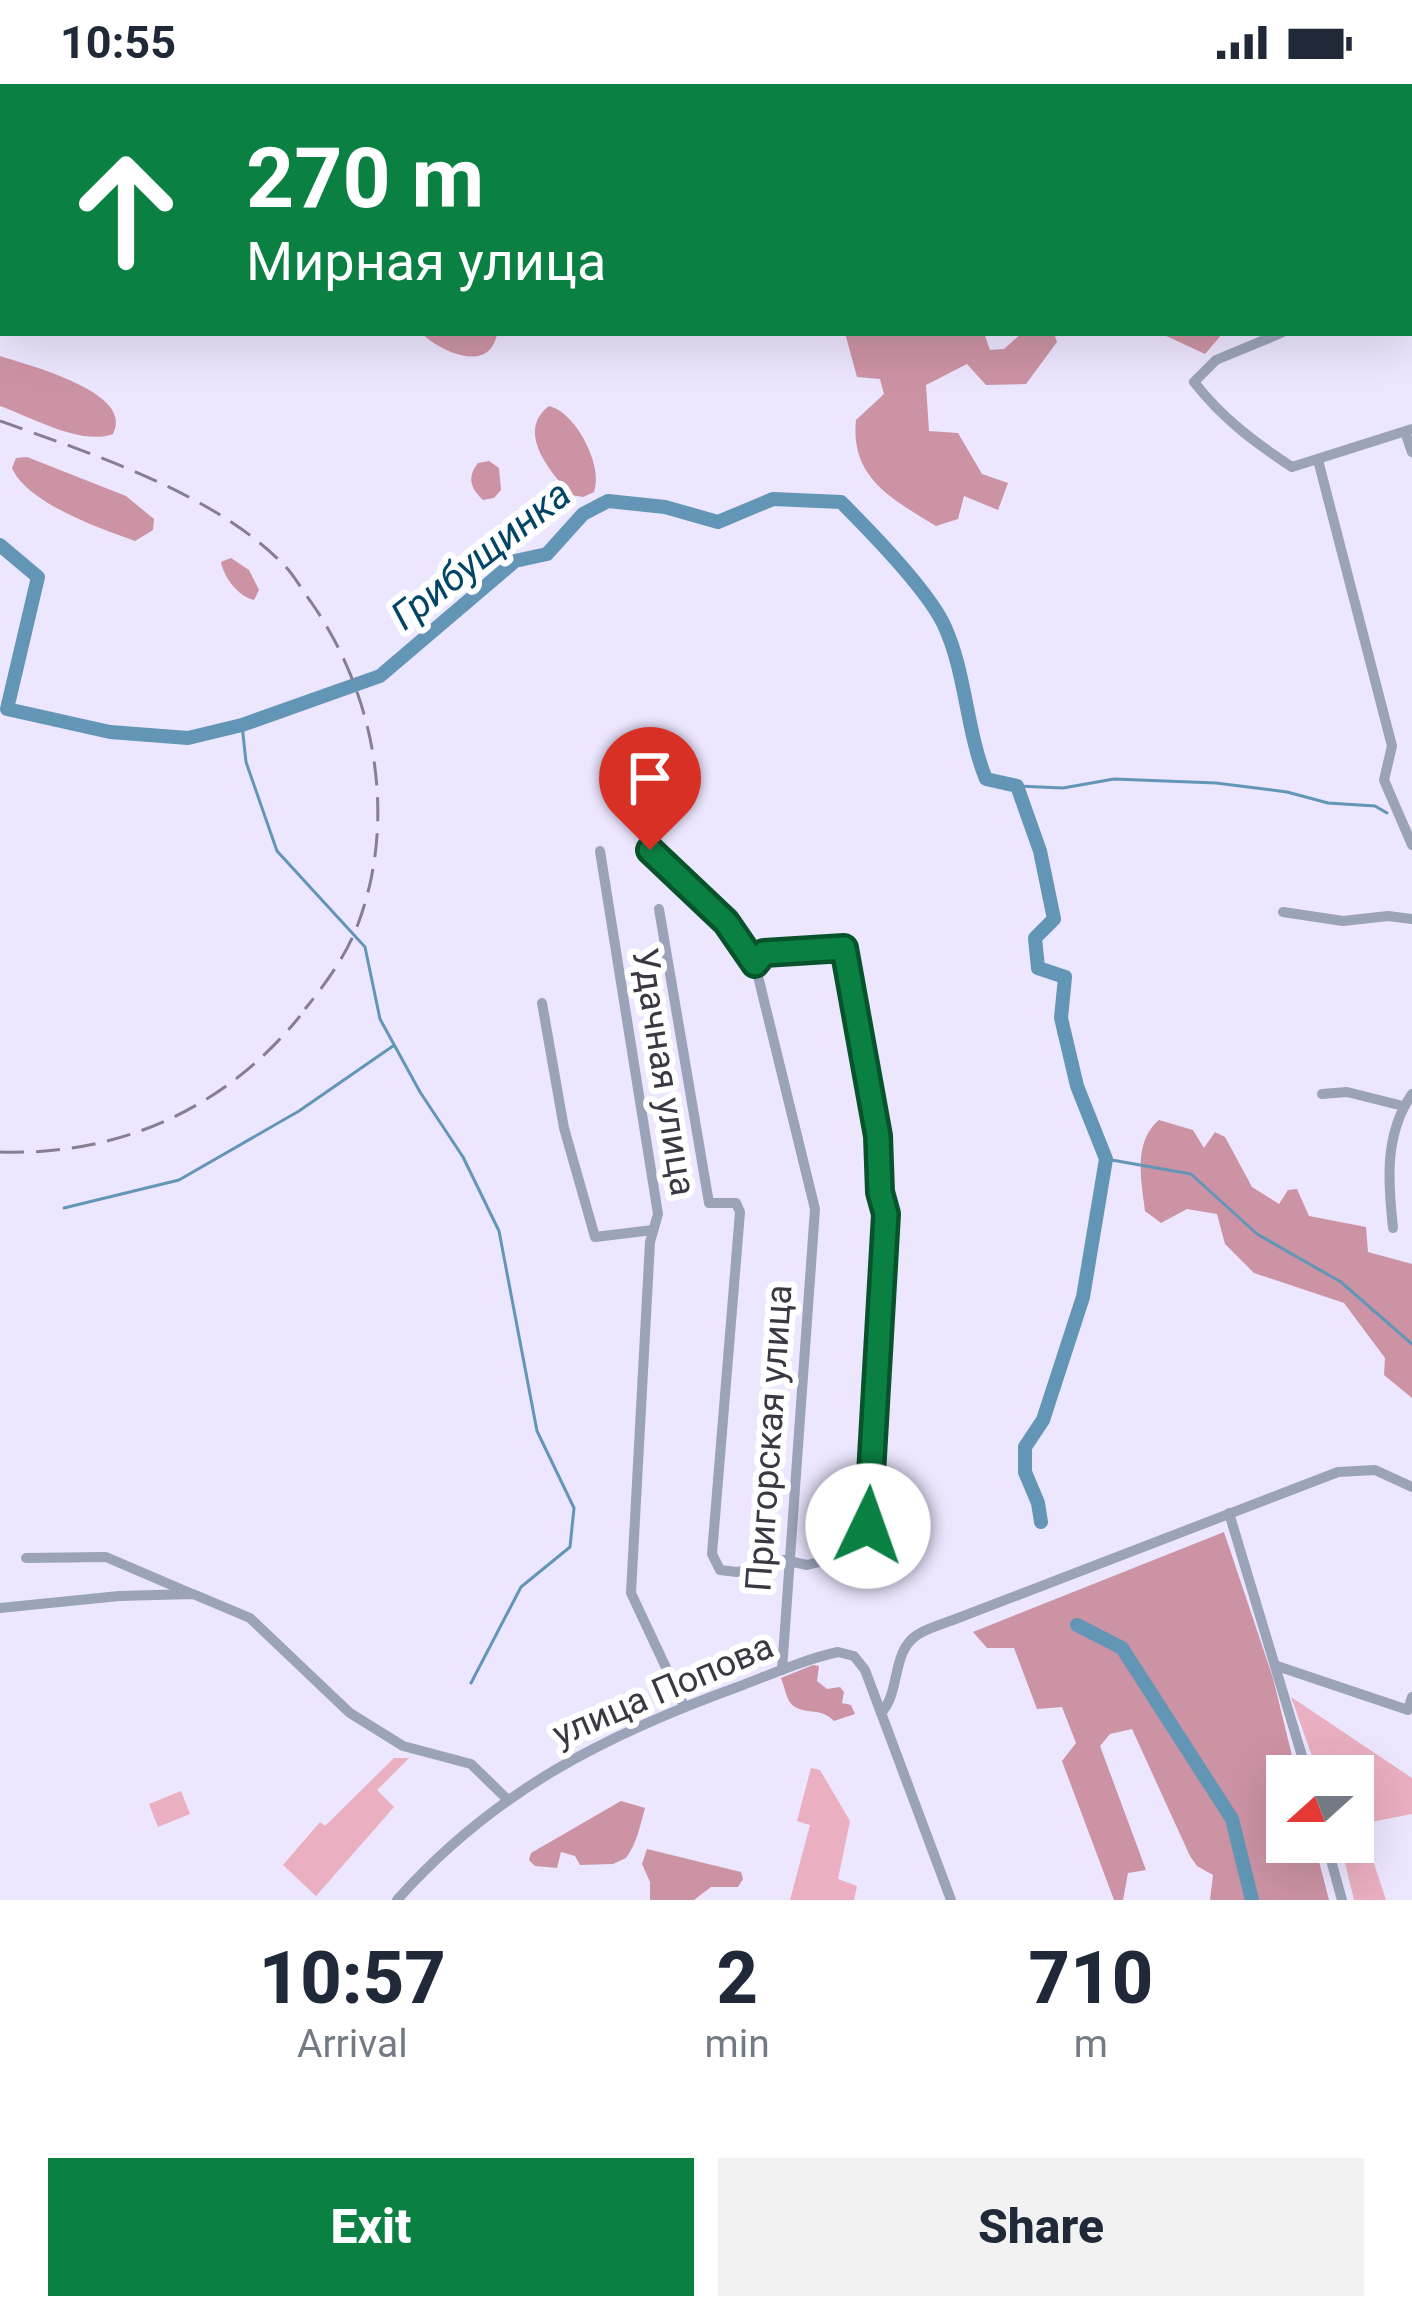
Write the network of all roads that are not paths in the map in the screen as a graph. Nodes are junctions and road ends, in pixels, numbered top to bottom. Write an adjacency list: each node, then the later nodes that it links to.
1 (1274, 336): 4 (street)
2 (1409, 430): 3 (street); 4 (street)
3 (1412, 452)
4 (1318, 460): 5 (street)
5 (1412, 845)
6 (650, 850): 11 (street)
7 (600, 851): 17 (street, Удачная улица)
8 (659, 909): 21 (street)
9 (1283, 912): 10 (street)
10 (1412, 919)
11 (755, 964): 21 (street, Пригорская улица); 21 (street)
12 (542, 1003): 17 (street)
13 (1322, 1094): 15 (street)
14 (1412, 1094): 15 (street)
15 (1403, 1106): 16 (street)
16 (1393, 1228)
17 (652, 1230): 27 (street, Удачная улица)
18 (1412, 1487): 19 (street)
19 (1229, 1514): 24 (street); 28 (street)
20 (26, 1558): 22 (street)
21 (792, 1563): 25 (street, Пригорская улица)
22 (194, 1594): 23 (street); 30 (street)
23 (0, 1608)
24 (1277, 1666): 26 (street); 29 (street)
25 (782, 1670): 27 (street, улица Попова); 28 (street, улица Попова)
26 (1412, 1697)
27 (684, 1706): 30 (street, улица Попова)
28 (881, 1713): 33 (street)
29 (1302, 1755)
30 (508, 1800): 32 (street, улица Попова)
31 (1332, 1863): 34 (street)
32 (397, 1900)
33 (951, 1900)
34 (1342, 1900)

